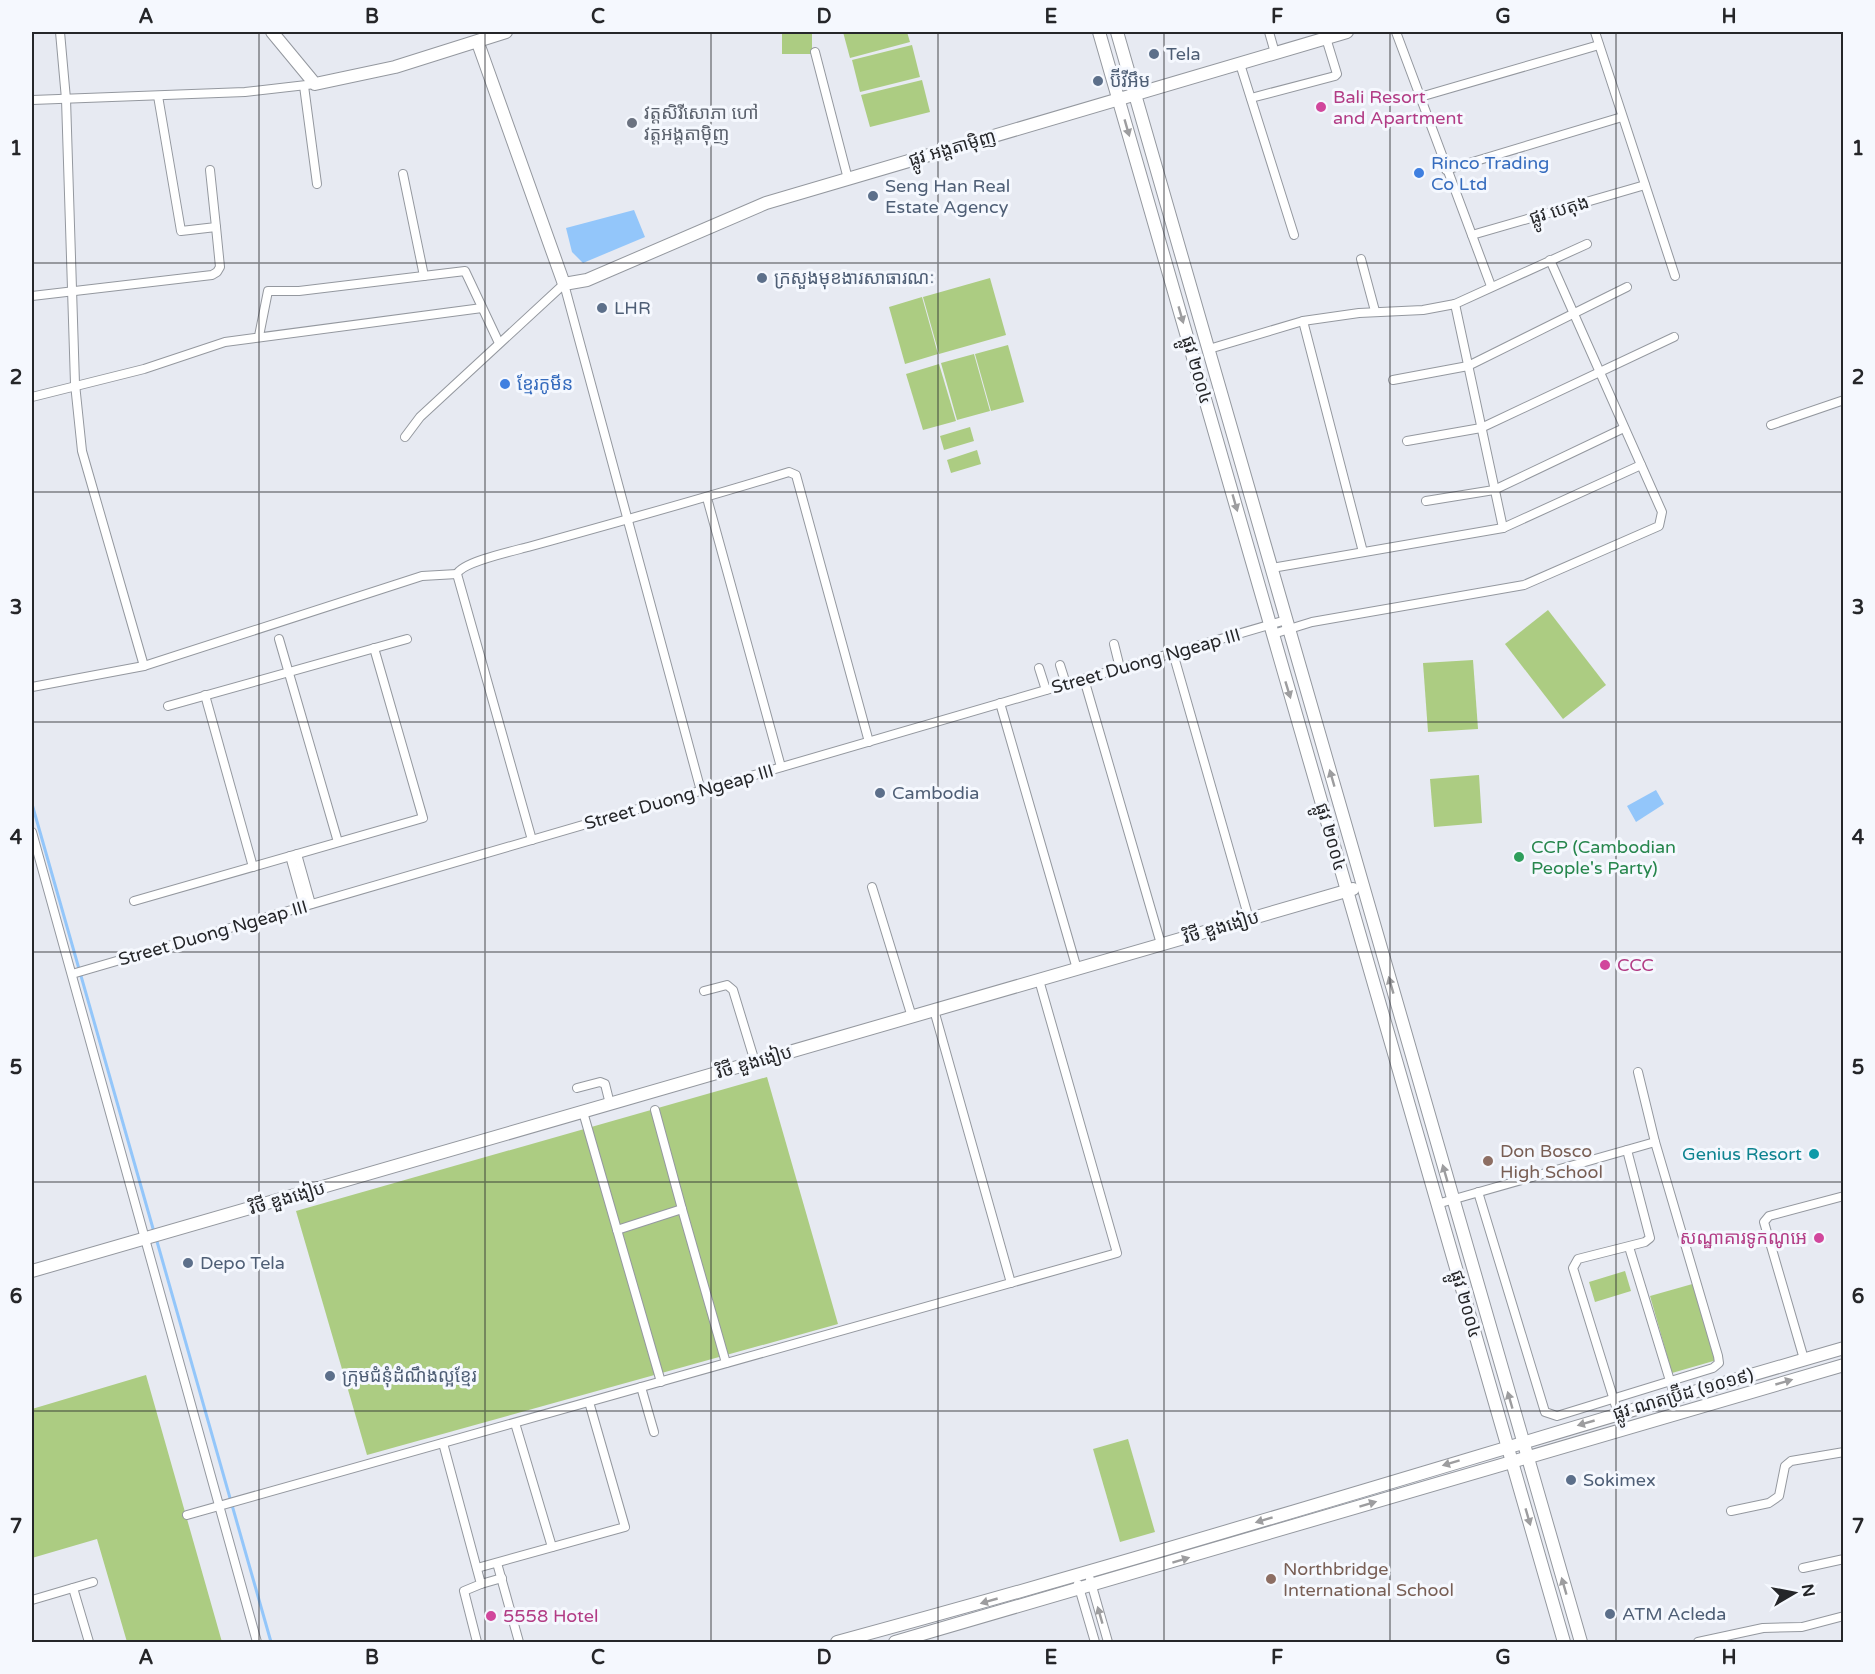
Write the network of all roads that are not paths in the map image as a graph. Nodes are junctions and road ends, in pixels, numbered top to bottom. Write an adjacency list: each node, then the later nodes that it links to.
1 (60, 32): 21 (street)
2 (272, 32): 16 (main road)
3 (506, 32): 10 (main road)
4 (1099, 32): 22 (main road, ផ្លូវ ២០០៤)
5 (1117, 32): 17 (main road, ផ្លូវ ២០០៤)
6 (1269, 32): 14 (street)
7 (1345, 32): 11 (main road, ផ្លូវ អង្តតាម៉ិញ)
8 (1396, 32): 19 (street)
9 (1594, 32): 12 (street)
10 (475, 37): 16 (main road); 39 (main road)
11 (1326, 38): 14 (main road, ផ្លូវ អង្តតាម៉ិញ); 20 (street)
12 (1599, 45): 19 (street); 24 (street)
13 (815, 52): 28 (street)
14 (1275, 53): 15 (main road, ផ្លូវ អង្តតាម៉ិញ)
15 (1240, 63): 17 (main road, ផ្លូវ អង្តតាម៉ិញ); 20 (street)
16 (309, 85): 18 (street); 29 (street)
17 (1135, 94): 22 (main road, ផ្លូវ អង្តតាម៉ិញ); 52 (main road, ផ្លូវ ២០០៤)
18 (158, 96): 21 (street); 31 (street)
19 (1420, 97): 26 (street)
20 (1251, 98): 32 (street)
21 (66, 99): 23 (street); 42 (street)
22 (1119, 99): 28 (main road, ផ្លូវ អង្តតាម៉ិញ); 74 (main road, ផ្លូវ ២០០៤, one-way to 74)
23 (32, 100)
24 (1622, 117): 26 (street); 30 (street)
25 (210, 170): 31 (street)
26 (1446, 170): 33 (street)
27 (403, 174): 37 (street)
28 (848, 178): 39 (main road, ផ្លូវ អង្តតាម៉ិញ)
29 (317, 184)
30 (1645, 185): 33 (street, ផ្លូវ បេតុង); 38 (street)
31 (216, 227): 42 (street)
32 (1294, 235)
33 (1472, 235): 40 (street)
34 (1587, 244): 36 (street)
35 (1361, 259): 46 (street)
36 (1550, 260): 40 (street); 47 (street, Street Duong Ngeap III)
37 (424, 276): 45 (street); 49 (street)
38 (1675, 276)
39 (564, 284): 51 (street); 68 (street)
40 (1491, 286): 44 (street)
41 (1627, 287): 47 (street)
42 (70, 291): 43 (street); 56 (street)
43 (32, 296)
44 (1455, 304): 46 (street); 53 (street)
45 (482, 308): 49 (street); 51 (street)
46 (1375, 312): 48 (street)
47 (1574, 314): 53 (street); 54 (street, Street Duong Ngeap III)
48 (1303, 321): 52 (street); 70 (street)
49 (259, 336): 56 (street)
50 (1674, 337): 54 (street)
51 (499, 343): 62 (street)
52 (1209, 349): 71 (main road, ផ្លូវ ២០០៤)
53 (1468, 366): 55 (street); 60 (street)
54 (1599, 371): 60 (street); 61 (street, Street Duong Ngeap III)
55 (1393, 380)
56 (75, 384): 57 (street); 81 (street)
57 (32, 397)
58 (1844, 400): 59 (street)
59 (1771, 425)
60 (1481, 428): 63 (street); 65 (street)
61 (1624, 428): 64 (street, Street Duong Ngeap III); 65 (street)
62 (405, 437)
63 (1407, 441)
64 (1641, 465): 69 (street); 73 (street, Street Duong Ngeap III)
65 (1494, 490): 67 (street); 69 (street)
66 (707, 498): 68 (street); 92 (street); 93 (street)
67 (1425, 501)
68 (628, 520): 72 (street); 94 (street)
69 (1503, 528): 70 (street)
70 (1363, 552): 71 (street)
71 (1272, 568): 73 (main road, ផ្លូវ ២០០៤)
72 (457, 574): 81 (street); 96 (street)
73 (1288, 624): 74 (street, Street Duong Ngeap III); 100 (main road, ផ្លូវ ២០០៤, one-way to 73)
74 (1271, 629): 79 (street, Street Duong Ngeap III); 102 (main road, ផ្លូវ ២០០៤, one-way to 102)
75 (279, 639): 84 (street)
76 (407, 639): 78 (street)
77 (1114, 644): 82 (street)
78 (374, 648): 84 (street); 97 (street)
79 (1173, 653): 82 (street, Street Duong Ngeap III); 105 (street)
80 (1060, 665): 86 (street)
81 (144, 666): 87 (street)
82 (1120, 668): 85 (street, Street Duong Ngeap III)
83 (1039, 669): 88 (street)
84 (288, 672): 89 (street); 97 (street)
85 (1084, 679): 86 (street, Street Duong Ngeap III); 106 (street)
86 (1066, 684): 88 (street, Street Duong Ngeap III)
87 (32, 687)
88 (1046, 690): 90 (street, Street Duong Ngeap III)
89 (204, 696): 91 (street); 99 (street)
90 (1000, 703): 92 (street, Street Duong Ngeap III); 107 (street)
91 (168, 706)
92 (869, 742): 93 (street, Street Duong Ngeap III)
93 (781, 767): 94 (street, Street Duong Ngeap III)
94 (701, 791): 96 (street, Street Duong Ngeap III)
95 (32, 832): 108 (street)
96 (532, 840): 104 (street, Street Duong Ngeap III)
97 (338, 842): 98 (street)
98 (294, 855): 99 (street); 104 (street)
99 (253, 867): 103 (street)
100 (1363, 886): 102 (main road, វិថី ឌួងងៀប); 123 (main road, ផ្លូវ ២០០៤, one-way to 100)
101 (872, 887): 112 (street)
102 (1347, 891): 105 (main road, វិថី ឌួងងៀប); 124 (main road, ផ្លូវ ២០០៤)
103 (134, 901)
104 (308, 905): 108 (street, Street Duong Ngeap III)
105 (1249, 919): 106 (main road, វិថី ឌួងងៀប)
106 (1161, 944): 107 (main road, វិថី ឌួងងៀប)
107 (1077, 969): 109 (main road, វិថី ឌួងងៀប)
108 (73, 974): 127 (street)
109 (1039, 980): 111 (main road, វិថី ឌួងងៀប); 130 (street)
110 (704, 991): 113 (street)
111 (934, 1010): 112 (main road, វិថី ឌួងងៀប); 130 (street)
112 (912, 1017): 113 (main road, វិថី ឌួងងៀប)
113 (754, 1062): 116 (main road, វិថី ឌួងងៀប)
114 (1638, 1072): 119 (street)
115 (577, 1088): 116 (street)
116 (610, 1104): 118 (main road, វិថី ឌួងងៀប)
117 (655, 1110): 125 (street)
118 (583, 1112): 126 (street); 127 (main road, វិថី ឌួងងៀប)
119 (1655, 1142): 120 (street); 136 (street)
120 (1627, 1150): 121 (street); 128 (street)
121 (1478, 1192): 123 (street); 139 (street)
122 (1844, 1196): 132 (street)
123 (1453, 1199): 124 (street); 144 (main road, ផ្លូវ ២០០៤, one-way to 123)
124 (1437, 1204): 146 (main road, ផ្លូវ ២០០៤)
125 (682, 1209): 126 (street); 133 (street)
126 (617, 1230): 135 (street)
127 (147, 1238): 129 (main road, វិថី ឌួងងៀប); 150 (street)
128 (1629, 1247): 136 (street); 139 (street)
129 (32, 1271)
130 (1011, 1283): 133 (street)
131 (1844, 1348): 132 (main road, ផ្លូវ ណតប្រ៊ីដ (១០១៩))
132 (1804, 1359): 138 (main road, ផ្លូវ ណតប្រ៊ីដ (១០១៩))
133 (726, 1363): 135 (street)
134 (1844, 1365): 148 (main road, ផ្លូវ ណតប្រ៊ីដ (១០១៩), one-way to 134)
135 (661, 1382): 137 (street)
136 (1670, 1382): 138 (street); 139 (street)
137 (641, 1387): 140 (street); 143 (street)
138 (1675, 1397): 141 (main road, ផ្លូវ ណតប្រ៊ីដ (១០១៩))
139 (1613, 1399): 141 (street)
140 (589, 1402): 142 (street); 153 (street)
141 (1618, 1413): 144 (main road, ផ្លូវ ណតប្រ៊ីដ (១០១៩), one-way to 144)
142 (515, 1423): 145 (street); 153 (street)
143 (654, 1432)
144 (1522, 1441): 146 (main road, ផ្លូវ ណតប្រ៊ីដ (១០១៩)); 148 (main road, ផ្លូវ ២០០៤)
145 (443, 1443): 150 (street); 156 (street)
146 (1507, 1446): 149 (main road, ផ្លូវ ២០០៤); 158 (main road, ផ្លូវ ណតប្រ៊ីដ (១០១៩), one-way to 158)
147 (1844, 1452): 151 (street)
148 (1527, 1457): 149 (main road, ផ្លូវ ណតប្រ៊ីដ (១០១៩)); 176 (main road, ផ្លូវ ២០០៤, one-way to 148)
149 (1511, 1461): 162 (main road, ផ្លូវ ណតប្រ៊ីដ (១០១៩), one-way to 149); 175 (main road, ផ្លូវ ២០០៤, one-way to 175)
150 (219, 1506): 152 (street); 168 (street)
151 (1731, 1511)
152 (187, 1515)
153 (552, 1547): 155 (street)
154 (1844, 1559): 157 (street)
155 (497, 1563): 156 (street); 159 (street)
156 (477, 1568): 161 (street)
157 (1803, 1568)
158 (1082, 1573): 162 (street); 164 (street); 171 (main road, ផ្លូវ ណតប្រ៊ីដ (១០១៩), one-way to 171)
159 (502, 1578): 161 (street); 170 (street)
160 (93, 1582): 163 (street)
161 (481, 1584): 169 (street)
162 (1092, 1587): 164 (main road, ផ្លូវ ណតប្រ៊ីដ (១០១៩)); 174 (street, one-way to 162)
163 (73, 1588): 165 (street); 167 (street)
164 (1079, 1590): 172 (main road, ផ្លូវ ណតប្រ៊ីដ (១០១៩)); 173 (street)
165 (32, 1600)
166 (1844, 1616): 177 (street)
167 (89, 1642)
168 (257, 1642)
169 (477, 1642)
170 (519, 1642)
171 (837, 1642)
172 (895, 1642)
173 (1095, 1642)
174 (1108, 1642)
175 (1564, 1642)
176 (1581, 1642)
177 (1698, 1642)

